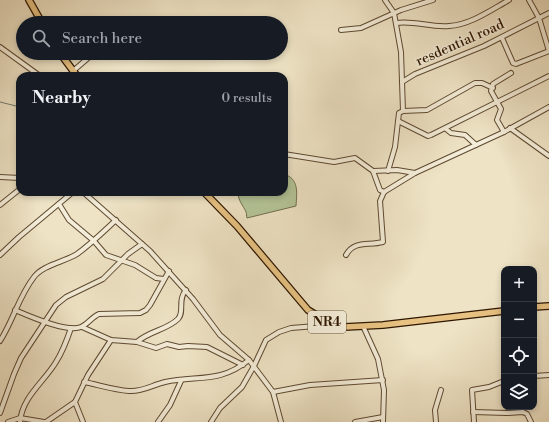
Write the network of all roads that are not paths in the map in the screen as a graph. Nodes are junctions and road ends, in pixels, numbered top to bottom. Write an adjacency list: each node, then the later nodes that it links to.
1 (29, 0): 8 (highway)
2 (385, 0): 6 (street, resdential road)
3 (433, 0): 6 (street)
4 (509, 0): 10 (street)
5 (530, 0): 9 (street)
6 (394, 13): 10 (street, resdential road); 11 (street)
7 (549, 13): 9 (street, resdential road)
8 (38, 16)
9 (539, 18): 12 (street, resdential road); 14 (street)
10 (396, 23): 24 (street, resdential road)
11 (341, 30)
12 (502, 38): 14 (street); 24 (street, resdential road)
13 (0, 48): 15 (street)
14 (549, 51)
15 (16, 59)
16 (17, 60): 19 (street)
17 (65, 60): 20 (highway)
18 (88, 60): 21 (street)
19 (34, 72)
20 (74, 72)
21 (77, 72)
22 (511, 73): 25 (street)
23 (549, 76): 26 (street)
24 (402, 82): 28 (street, resdential road)
25 (493, 88): 26 (street); 28 (street)
26 (498, 101): 31 (street); 32 (street)
27 (549, 107): 30 (street)
28 (403, 111): 29 (street, resdential road)
29 (398, 121): 31 (street); 37 (street, resdential road)
30 (510, 128): 32 (street); 35 (street)
31 (446, 129): 33 (street)
32 (504, 132): 33 (street)
33 (476, 145): 38 (street)
34 (288, 155): 36 (street)
35 (549, 156)
36 (373, 171): 37 (street); 42 (street)
37 (388, 171): 38 (street)
38 (415, 173): 42 (street)
39 (0, 177): 40 (street)
40 (16, 178)
41 (16, 192): 47 (street)
42 (384, 192): 52 (street)
43 (68, 196): 46 (street)
44 (88, 196): 48 (street)
45 (208, 196): 61 (highway, NR4)
46 (59, 204): 49 (street); 51 (street)
47 (0, 205)
48 (116, 220): 49 (street); 50 (street)
49 (94, 241): 53 (street); 59 (street)
50 (142, 244): 53 (street); 54 (street)
51 (0, 255)
52 (346, 255)
53 (120, 261): 55 (street); 62 (street)
54 (169, 271): 55 (street); 56 (street)
55 (164, 280): 66 (street)
56 (186, 290): 70 (street); 71 (street)
57 (549, 306): 58 (highway)
58 (537, 307)
59 (16, 310): 62 (street); 69 (street)
60 (501, 311): 65 (highway, NR4)
61 (316, 316): 63 (highway, NR4); 64 (street)
62 (45, 322): 67 (street); 84 (street)
63 (331, 324): 64 (street); 65 (highway, NR4)
64 (316, 326): 73 (street)
65 (363, 326): 77 (street)
66 (82, 327): 67 (street); 68 (street)
67 (70, 328): 85 (street)
68 (112, 340): 70 (street); 78 (street)
69 (0, 341)
70 (137, 342): 72 (street)
71 (249, 360): 72 (street); 73 (street)
72 (243, 365): 76 (street)
73 (254, 366): 81 (street); 91 (street)
74 (549, 375): 75 (street)
75 (537, 376)
76 (181, 380): 78 (street); 90 (street)
77 (382, 380): 81 (street); 86 (street)
78 (84, 382): 82 (street)
79 (501, 382): 83 (street)
80 (441, 390): 94 (street)
81 (273, 392): 92 (street)
82 (75, 402): 88 (street); 89 (street)
83 (473, 412): 95 (street); 96 (street)
84 (0, 413)
85 (20, 420): 87 (street); 88 (street)
86 (383, 420): 93 (street)
87 (8, 422)
88 (45, 422)
89 (83, 422)
90 (158, 422)
91 (211, 422)
92 (281, 422)
93 (355, 422)
94 (436, 422)
95 (474, 422)
96 (531, 422)

